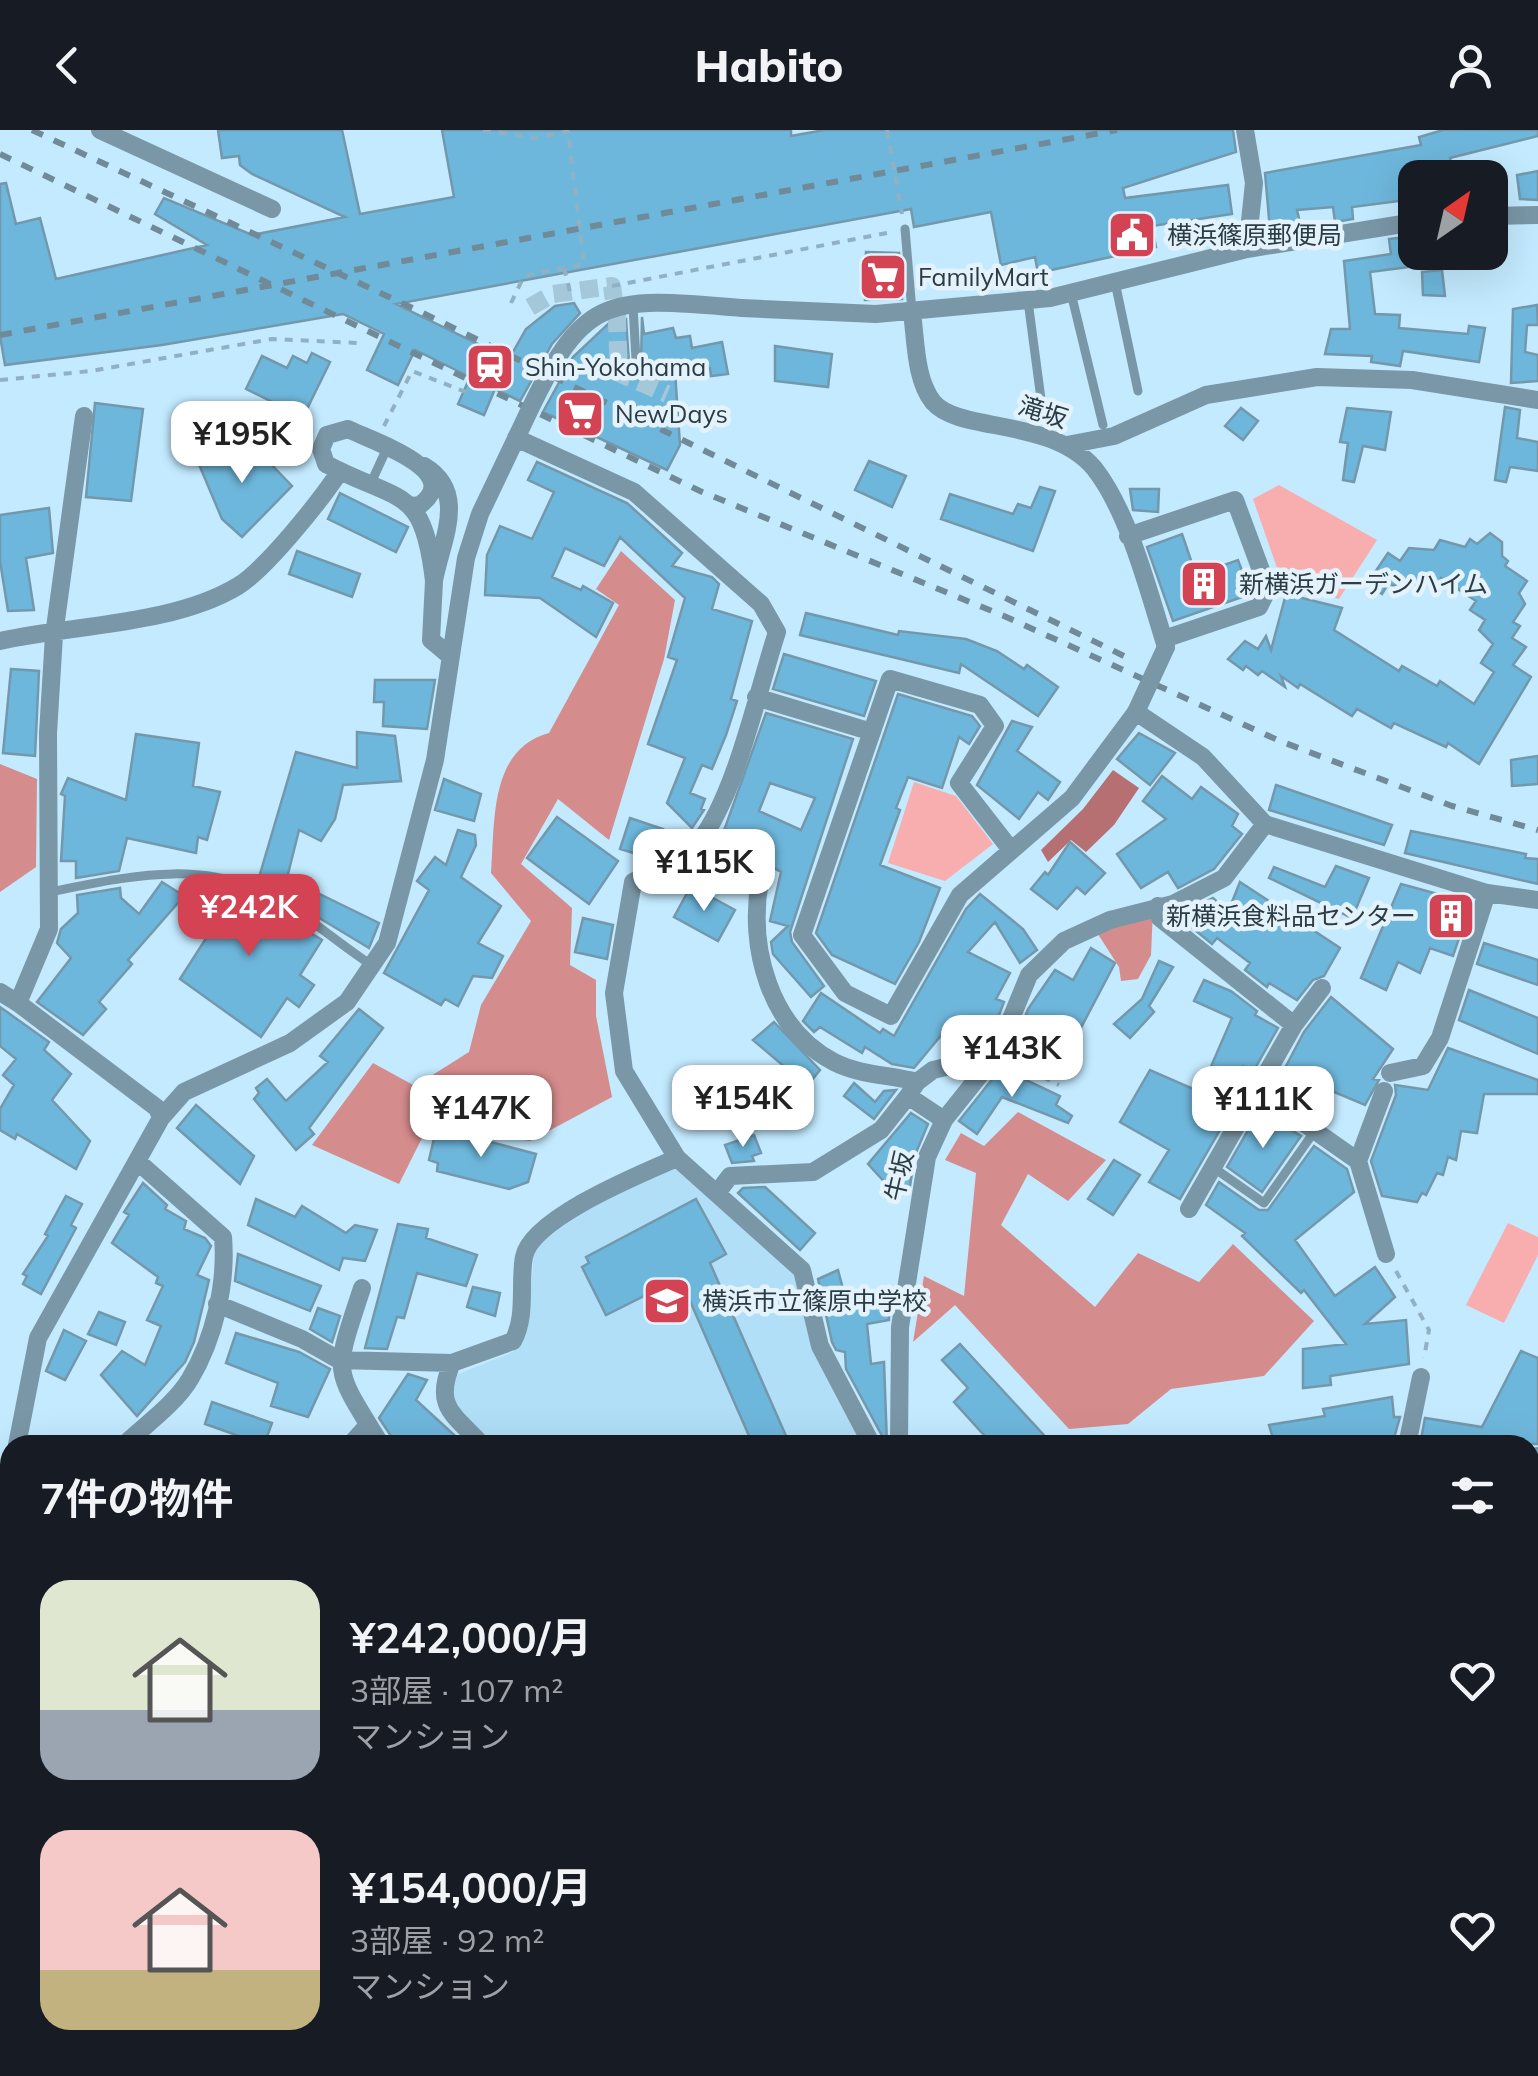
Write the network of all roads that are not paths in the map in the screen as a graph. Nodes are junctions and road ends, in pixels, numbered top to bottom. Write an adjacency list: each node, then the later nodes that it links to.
1 (100, 130): 3 (street)
2 (1245, 130): 8 (street)
3 (272, 209)
4 (1538, 215): 5 (street)
5 (1508, 216)
6 (1398, 225): 8 (street)
7 (905, 229): 13 (lane)
8 (1247, 249): 9 (street)
9 (1115, 282): 10 (street); 15 (lane)
10 (1071, 293): 11 (street); 19 (lane)
11 (1028, 301): 13 (street); 16 (lane)
12 (632, 304): 13 (street, bridge); 14 (lane); 20 (street, bridge)
13 (912, 313): 22 (street, 滝坂)
14 (636, 359)
15 (1138, 391)
16 (1040, 399)
17 (1538, 400): 22 (street)
18 (84, 416): 29 (street)
19 (1103, 425)
20 (519, 432): 32 (street); 33 (street)
21 (384, 439): 23 (street); 24 (street); 25 (lane)
22 (1067, 445): 27 (street, 滝坂)
23 (424, 466): 26 (street); 28 (street)
24 (340, 471): 25 (street); 29 (street)
25 (370, 485): 26 (street)
26 (414, 506): 28 (street)
27 (1128, 536): 31 (street, 滝坂); 31 (street)
28 (434, 581): 32 (street)
29 (54, 635): 30 (street); 39 (street)
30 (0, 641)
31 (1165, 643): 34 (street, bridge)
32 (450, 655): 43 (street)
33 (756, 698): 35 (street); 37 (street)
34 (1136, 712): 36 (street); 38 (street)
35 (872, 732): 38 (street); 38 (street)
36 (1266, 824): 40 (street); 42 (street, 牛坂)
37 (700, 841): 49 (street); 54 (street)
38 (1012, 850)
39 (49, 892): 43 (lane); 46 (street)
40 (1487, 892): 41 (street); 56 (street)
41 (1538, 900)
42 (1158, 906): 47 (street); 48 (street, 牛坂)
43 (374, 966): 51 (street)
44 (1322, 988): 47 (street)
45 (0, 992): 46 (street)
46 (18, 1003): 51 (street)
47 (1294, 1024): 50 (street)
48 (996, 1054): 49 (street); 52 (street, 牛坂)
49 (913, 1089): 52 (street); 58 (street)
50 (1257, 1090): 53 (street); 57 (street)
51 (162, 1118): 55 (street)
52 (944, 1120): 73 (street, 牛坂)
53 (1314, 1132): 56 (street); 57 (lane)
54 (678, 1158): 58 (street); 64 (street)
55 (137, 1160): 62 (street); 67 (street)
56 (1358, 1161): 60 (street)
57 (1214, 1168): 59 (street)
58 (716, 1193): 72 (street)
59 (1189, 1209)
60 (1386, 1254)
61 (362, 1288): 63 (street)
62 (217, 1304): 63 (street); 68 (street)
63 (339, 1360): 64 (street); 66 (street)
64 (452, 1363): 71 (street)
65 (1421, 1378): 74 (street)
66 (368, 1425): 69 (street); 70 (street)
67 (19, 1435)
68 (134, 1435)
69 (359, 1435)
70 (374, 1435)
71 (473, 1435)
72 (867, 1435)
73 (899, 1435)
74 (1409, 1435)

